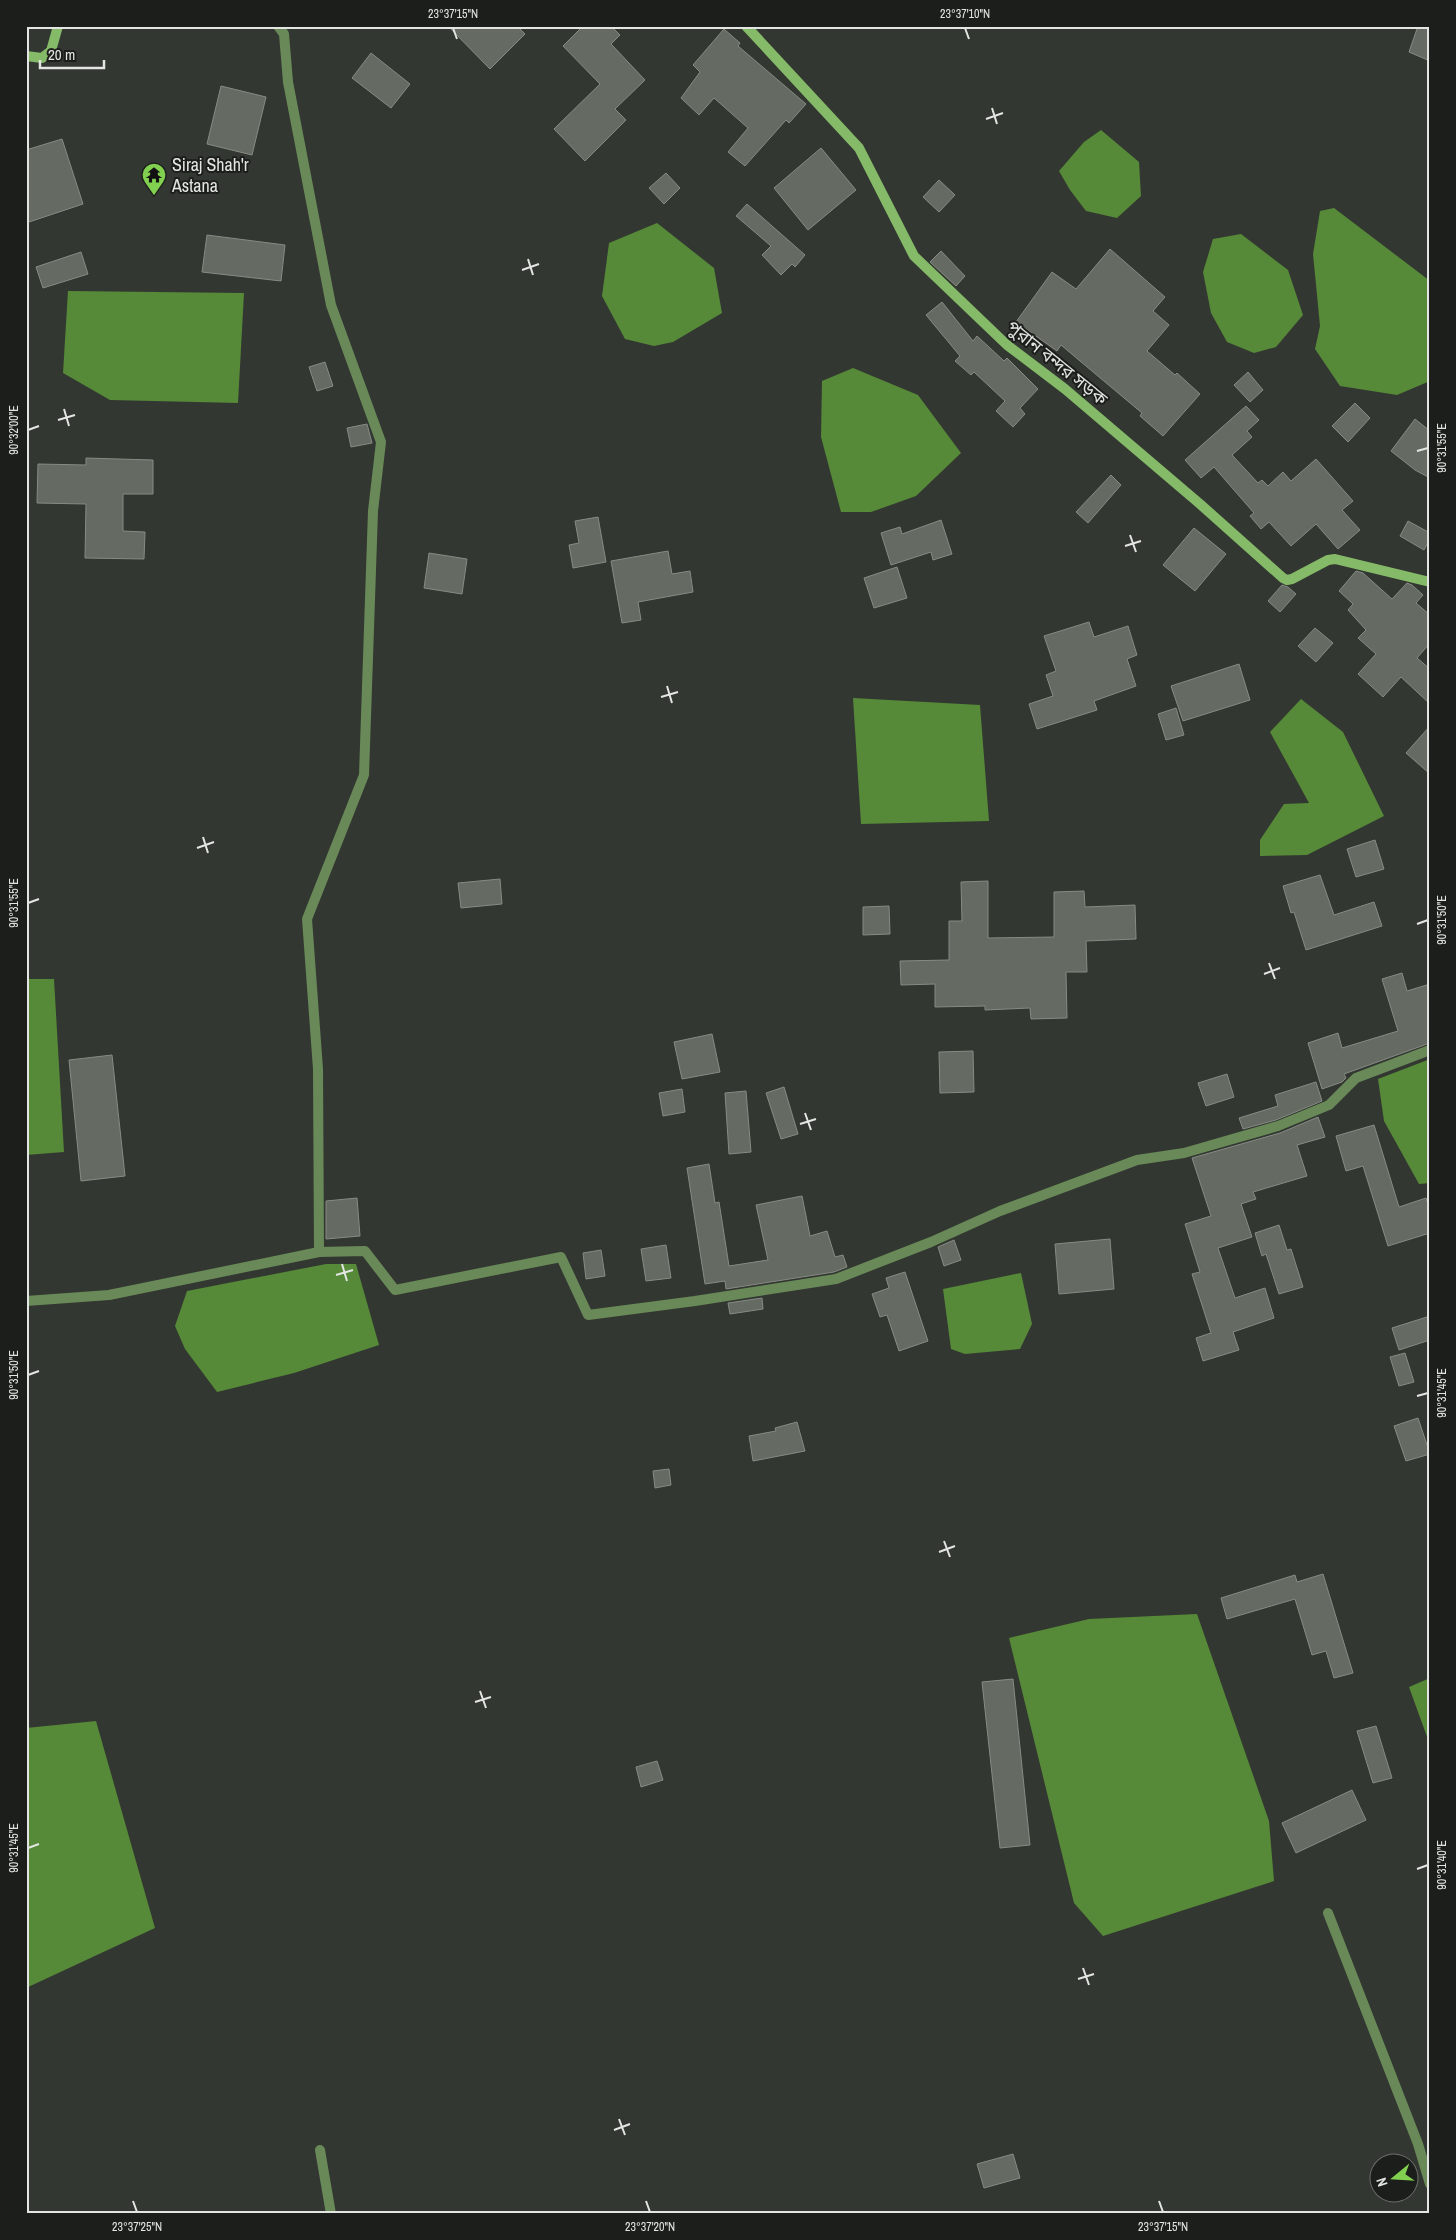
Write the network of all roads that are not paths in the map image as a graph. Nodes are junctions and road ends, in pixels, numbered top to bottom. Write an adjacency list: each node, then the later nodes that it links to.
1 (58, 26): 4 (street)
2 (278, 26): 7 (street)
3 (746, 26): 5 (street, পুরান বন্দর সড়ক)
4 (26, 56)
5 (1430, 582)
6 (1430, 1050): 7 (street)
7 (319, 1252): 8 (street)
8 (26, 1301)
9 (1328, 1913): 11 (street)
10 (320, 2150): 12 (street)
11 (1430, 2184)
12 (331, 2214)

